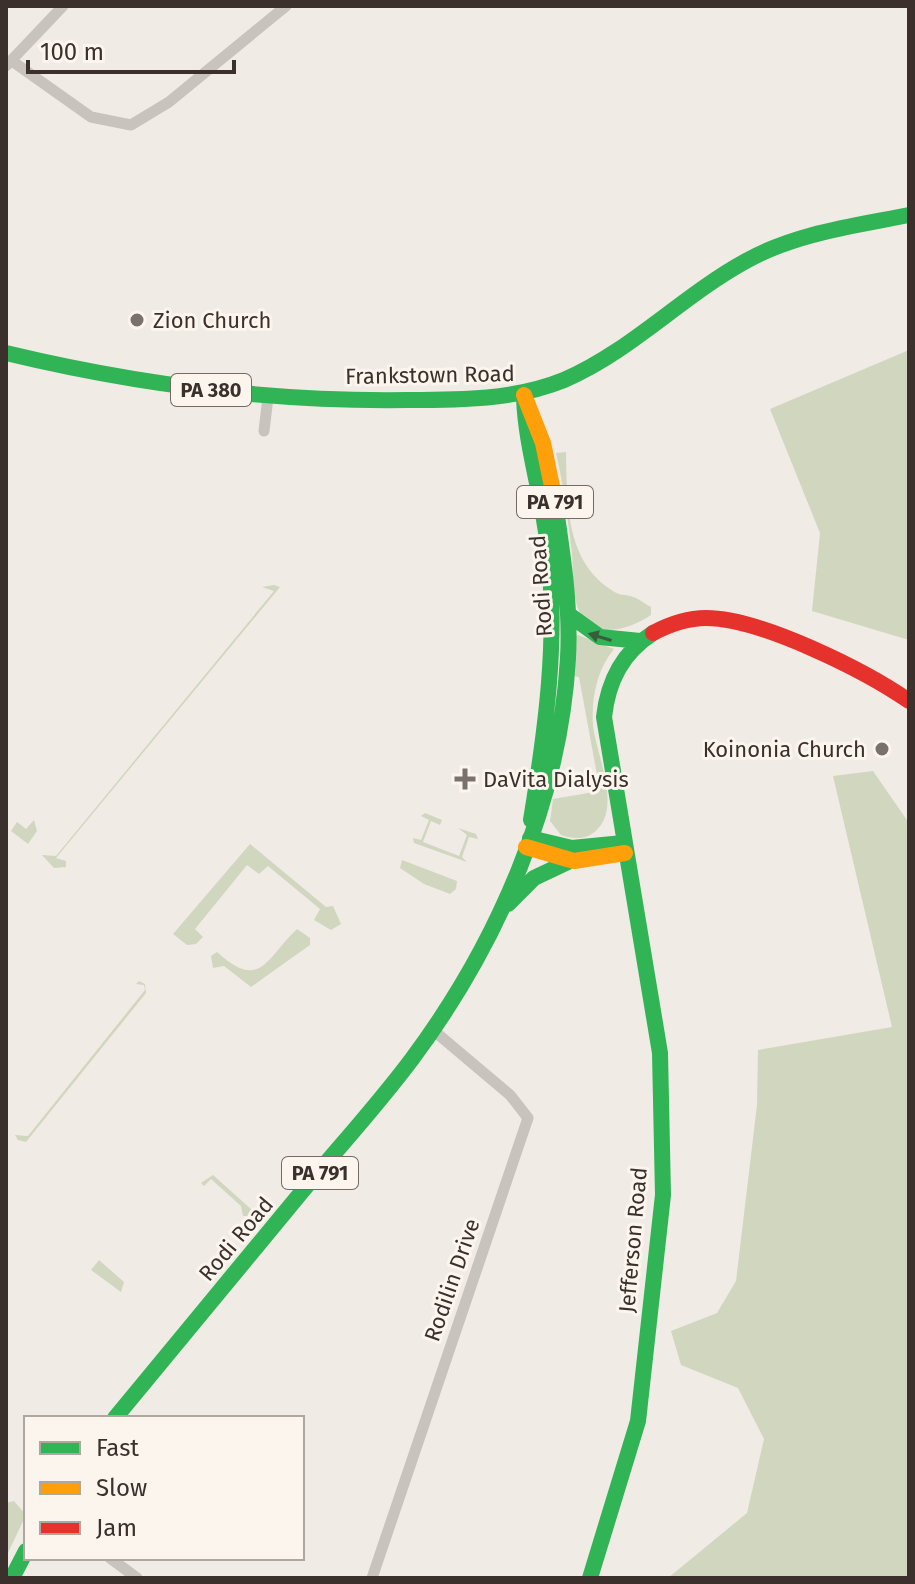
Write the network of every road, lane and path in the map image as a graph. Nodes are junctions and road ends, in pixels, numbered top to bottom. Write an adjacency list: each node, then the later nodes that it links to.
1 (63, 6): 3 (street)
2 (286, 6): 3 (street)
3 (9, 64)
4 (909, 215): 6 (main road, Frankstown Road / PA 380)
5 (6, 353): 7 (main road, Frankstown Road / PA 380)
6 (524, 395): 7 (main road, Frankstown Road / PA 380); 9 (main road, Rodi Road / PA 791); 12 (main road, Rodi Road / PA 791)
7 (268, 397): 8 (street)
8 (264, 431)
9 (568, 614): 10 (main road, one-way to 9); 12 (main road, Rodi Road / PA 791)
10 (640, 641): 11 (main road); 13 (main road, Jefferson Road)
11 (909, 701)
12 (528, 843): 13 (main road); 14 (main road); 15 (main road, Rodi Road / PA 791)
13 (624, 848): 14 (main road); 23 (main road, Jefferson Road)
14 (570, 861): 15 (main road)
15 (502, 912): 16 (main road, Rodi Road / PA 791)
16 (433, 1030): 17 (main road, Rodi Road / PA 791); 22 (street, Rodilin Drive)
17 (117, 1416)
18 (24, 1555): 20 (main road)
19 (113, 1560): 21 (street)
20 (12, 1578)
21 (137, 1578)
22 (372, 1578)
23 (590, 1578)

